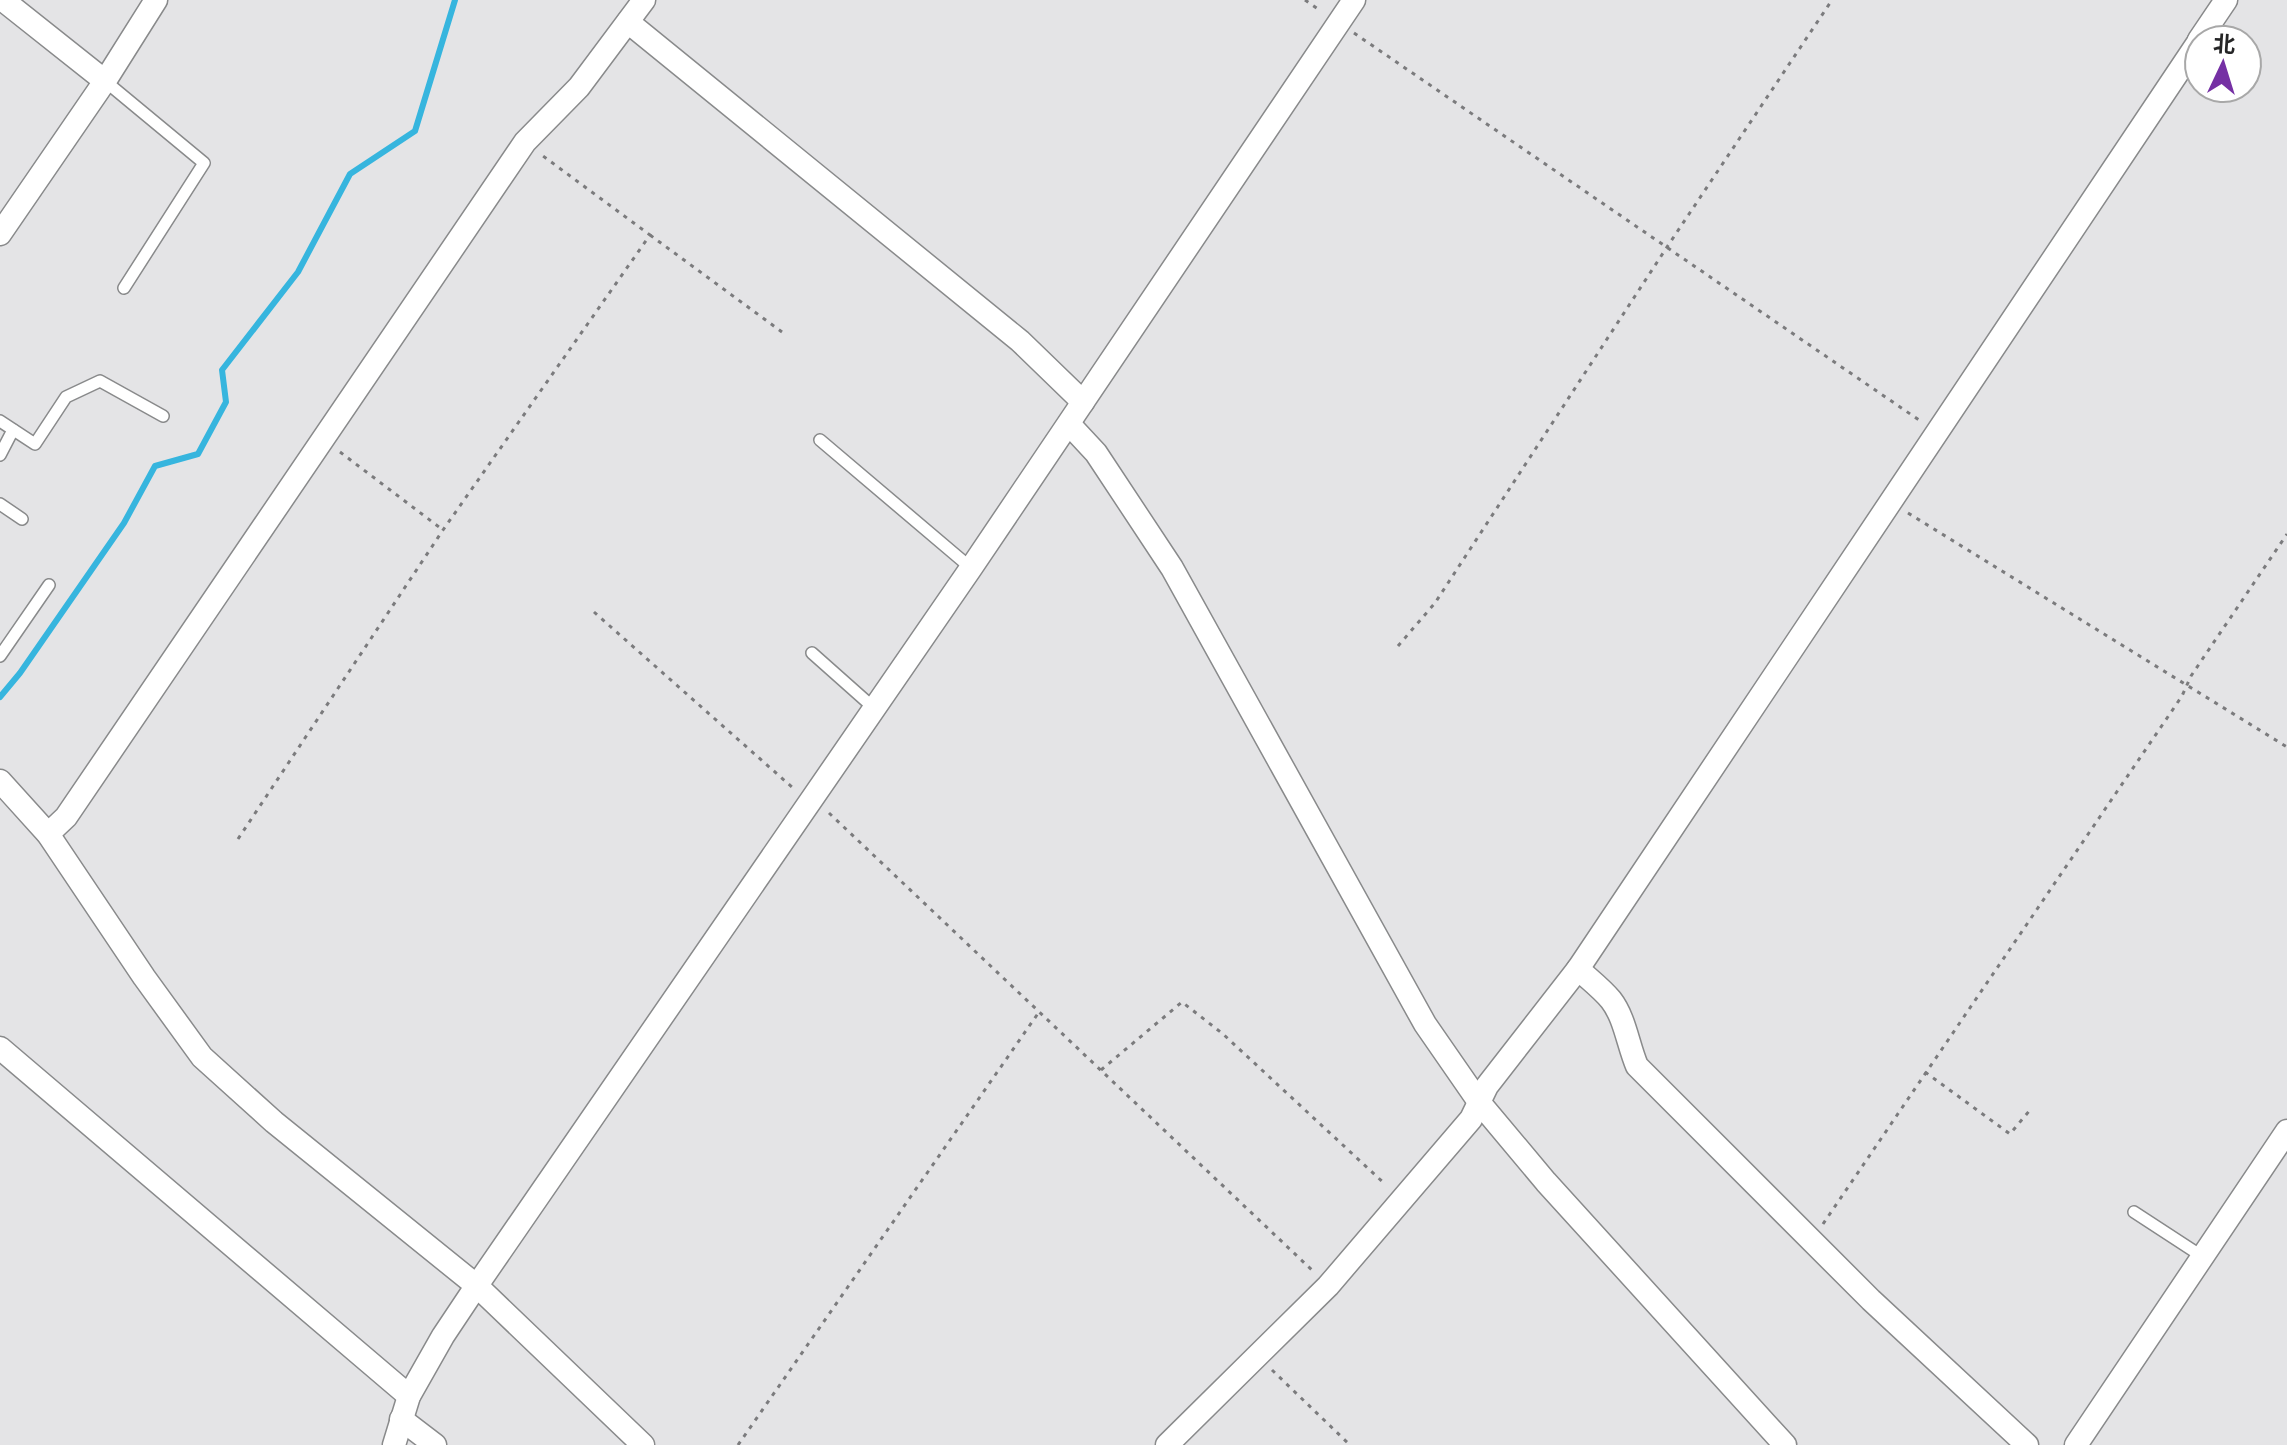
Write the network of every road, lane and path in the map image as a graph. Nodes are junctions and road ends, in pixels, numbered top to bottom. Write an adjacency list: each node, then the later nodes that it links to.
1 (3, 0): 12 (street)
2 (156, 0): 12 (street)
3 (644, 0): 8 (street)
4 (1305, 0): 9 (path)
5 (1354, 0): 9 (street)
6 (1832, 0): 16 (path)
7 (2226, 0): 10 (street)
8 (628, 22): 13 (street); 19 (street)
9 (1339, 23): 16 (path); 19 (street)
10 (2210, 24)
11 (2183, 64): 24 (street)
12 (105, 81): 14 (street); 17 (lane)
13 (525, 142): 15 (path); 25 (street)
14 (0, 234)
15 (650, 235): 18 (path); 31 (path)
16 (1667, 247): 24 (path); 36 (path)
17 (124, 288)
18 (782, 332)
19 (1083, 402): 22 (street)
20 (163, 416): 23 (lane)
21 (0, 421): 23 (lane)
22 (1069, 424): 33 (street); 51 (street)
23 (13, 430): 27 (lane)
24 (1938, 433): 28 (street)
25 (323, 439): 31 (path); 44 (street)
26 (820, 440): 33 (lane)
27 (0, 455)
28 (1891, 503): 39 (path); 46 (street)
29 (0, 504): 30 (lane)
30 (22, 519)
31 (443, 530): 45 (path)
32 (2287, 534): 39 (path)
33 (971, 568): 40 (street)
34 (49, 585): 38 (lane)
35 (594, 612): 43 (path)
36 (1398, 646)
37 (812, 653): 40 (lane)
38 (0, 656)
39 (2186, 686): 41 (path); 50 (path)
40 (875, 709): 43 (street)
41 (2287, 747)
42 (0, 781): 44 (street)
43 (811, 801): 47 (path); 59 (street)
44 (48, 834): 59 (street)
45 (238, 839)
46 (1572, 977): 51 (street); 56 (street)
47 (1039, 1012): 49 (path); 66 (path)
48 (0, 1048): 61 (street)
49 (1101, 1070): 54 (path); 58 (path)
50 (1925, 1072): 52 (path); 56 (path)
51 (1479, 1102): 54 (street); 69 (street)
52 (2030, 1110)
53 (2287, 1131): 57 (street)
54 (1402, 1200): 58 (street)
55 (2134, 1212): 57 (lane)
56 (1812, 1240): 70 (street)
57 (2203, 1257): 71 (street)
58 (1328, 1286): 60 (street)
59 (474, 1290): 61 (street); 65 (street)
60 (1258, 1356): 67 (street); 68 (path)
61 (409, 1396): 62 (street)
62 (401, 1419): 63 (street); 64 (street)
63 (394, 1445)
64 (435, 1445)
65 (643, 1445)
66 (738, 1445)
67 (1167, 1445)
68 (1350, 1445)
69 (1785, 1445)
70 (2027, 1445)
71 (2076, 1445)

